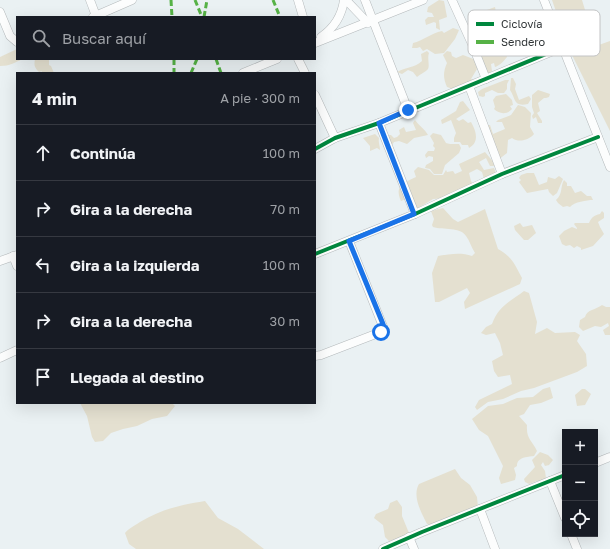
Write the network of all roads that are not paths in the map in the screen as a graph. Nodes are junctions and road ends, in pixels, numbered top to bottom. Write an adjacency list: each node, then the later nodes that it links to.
1 (90, 0): 11 (street)
2 (132, 0): 11 (street)
3 (298, 0): 12 (street)
4 (345, 0): 13 (street); 16 (street)
5 (365, 0): 13 (street)
6 (423, 0): 13 (street)
7 (452, 0): 14 (street)
8 (544, 0): 9 (street)
9 (548, 10)
10 (0, 12): 15 (street)
11 (94, 16)
12 (303, 16)
13 (370, 22): 17 (street); 28 (street)
14 (468, 35)
15 (16, 41)
16 (316, 41)
17 (316, 42)
18 (477, 56): 25 (street)
19 (541, 56): 25 (street)
20 (566, 56): 30 (street)
21 (275, 60): 23 (street)
22 (298, 60): 24 (street)
23 (245, 72)
24 (304, 72)
25 (486, 79): 26 (street)
26 (469, 86): 28 (street); 35 (street)
27 (316, 97): 31 (street)
28 (408, 110): 29 (street)
29 (379, 123): 31 (street); 36 (street)
30 (598, 137): 33 (street); 35 (street)
31 (335, 138): 32 (street)
32 (316, 148)
33 (607, 152): 34 (street)
34 (610, 167)
35 (502, 174): 36 (street)
36 (414, 214): 37 (street)
37 (349, 241): 38 (street); 42 (street)
38 (316, 254)
39 (15, 255): 40 (street)
40 (0, 261)
41 (16, 350): 43 (street)
42 (316, 356)
43 (0, 358)
44 (610, 457): 45 (street)
45 (598, 462)
46 (562, 476): 47 (street)
47 (550, 481): 48 (street); 49 (street)
48 (480, 509): 50 (street); 54 (street)
49 (562, 511)
50 (409, 537): 52 (street); 53 (street)
51 (572, 537): 55 (street)
52 (383, 549)
53 (414, 549)
54 (495, 549)
55 (577, 549)

